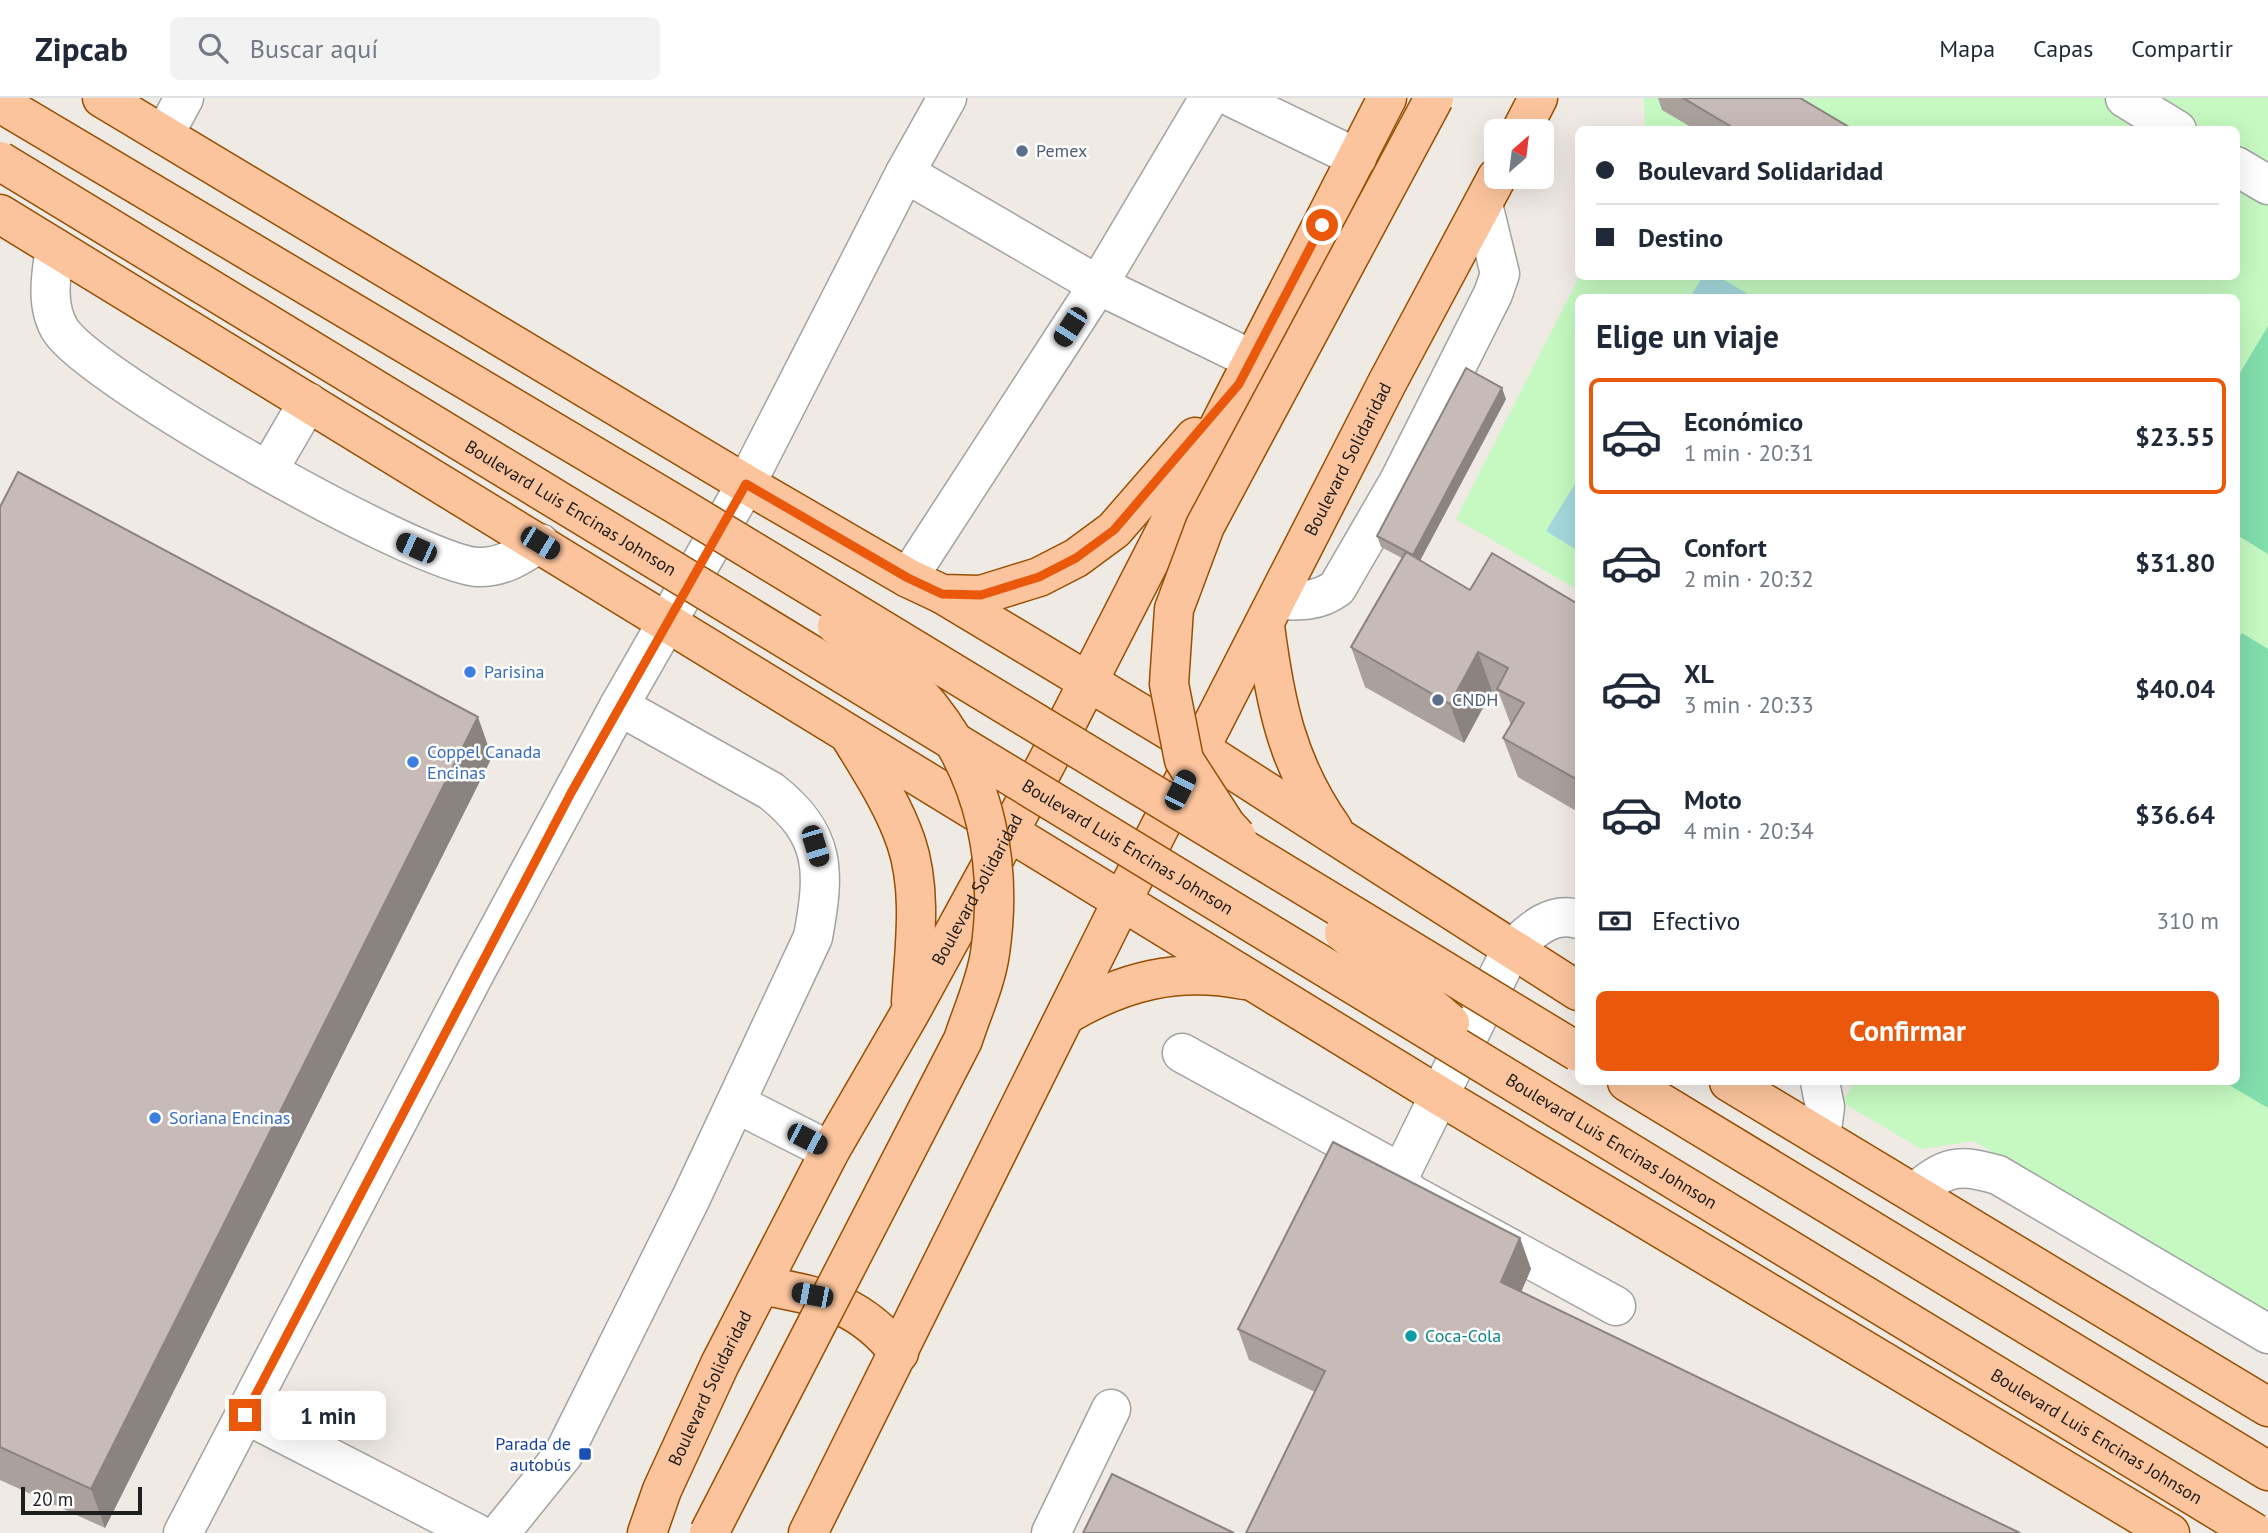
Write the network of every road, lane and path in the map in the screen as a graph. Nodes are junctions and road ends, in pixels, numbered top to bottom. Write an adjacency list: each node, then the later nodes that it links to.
1 (102, 98): 13 (main road)
2 (184, 98): 13 (street)
3 (947, 98): 17 (street)
4 (1209, 98): 22 (street)
5 (1233, 98): 14 (street)
6 (1387, 98): 14 (main road, Boulevard Solidaridad)
7 (1434, 98): 48 (main road, bridge)
8 (1538, 98): 11 (main road)
9 (2125, 98): 12 (street)
10 (0, 103): 27 (main road, bridge)
11 (1527, 119)
12 (2170, 126)
13 (164, 135): 26 (main road)
14 (1357, 158): 23 (main road, Boulevard Solidaridad)
15 (0, 161): 48 (main road, Boulevard Luis Encinas Johnson, bridge)
16 (2240, 168): 18 (street)
17 (905, 173): 22 (street); 26 (street)
18 (2268, 186)
19 (1490, 190): 31 (main road, Boulevard Solidaridad); 31 (street)
20 (0, 214): 21 (main road)
21 (55, 248): 24 (main road); 25 (street)
22 (1098, 285): 23 (street); 29 (street)
23 (1246, 372): 30 (main road); 33 (main road, Boulevard Solidaridad)
24 (309, 402): 25 (street); 28 (main road)
25 (269, 469): 28 (street)
26 (746, 484): 29 (main road); 32 (street)
27 (675, 504): 46 (main road, bridge); 70 (main road, bridge)
28 (540, 543): 32 (main road)
29 (908, 578): 30 (main road)
30 (942, 594): 33 (main road)
31 (1271, 613): 36 (main road, Boulevard Solidaridad); 38 (main road)
32 (669, 621): 34 (street); 35 (main road)
33 (1088, 682): 36 (main road); 37 (main road, Boulevard Solidaridad)
34 (620, 706): 53 (street); 64 (street)
35 (846, 730): 37 (main road); 44 (main road)
36 (1200, 749): 38 (main road); 39 (main road, Boulevard Solidaridad)
37 (1007, 832): 39 (main road); 44 (main road, Boulevard Solidaridad)
38 (1340, 840): 41 (main road)
39 (1122, 901): 42 (main road); 45 (main road, Boulevard Solidaridad)
40 (1575, 918): 41 (street)
41 (1511, 950): 43 (main road); 52 (street)
42 (1259, 983): 45 (main road); 52 (main road)
43 (1575, 989)
44 (911, 1013): 55 (main road, Boulevard Solidaridad)
45 (1066, 1015): 61 (main road, Boulevard Solidaridad)
46 (1575, 1050)
47 (1182, 1053): 56 (street)
48 (1503, 1075): 74 (main road, Boulevard Luis Encinas Johnson, bridge)
49 (1632, 1085): 65 (main road)
50 (1734, 1085): 54 (main road)
51 (1821, 1085): 54 (street)
52 (1440, 1096): 56 (street); 73 (main road)
53 (737, 1104): 55 (street); 69 (street)
54 (1821, 1137): 57 (main road)
55 (830, 1151): 58 (main road, Boulevard Solidaridad)
56 (1401, 1173): 59 (street)
57 (1914, 1193): 60 (street); 62 (main road)
58 (761, 1285): 61 (main road); 66 (main road, Boulevard Solidaridad)
59 (1616, 1306)
60 (2268, 1334)
61 (899, 1353): 71 (main road, Boulevard Solidaridad)
62 (2268, 1407)
63 (1111, 1409): 72 (street)
64 (245, 1415): 67 (street); 68 (street)
65 (2268, 1471)
66 (647, 1532)
67 (183, 1533)
68 (476, 1533)
69 (500, 1533)
70 (709, 1533)
71 (808, 1533)
72 (1051, 1533)
73 (2170, 1533)
74 (2255, 1533)

